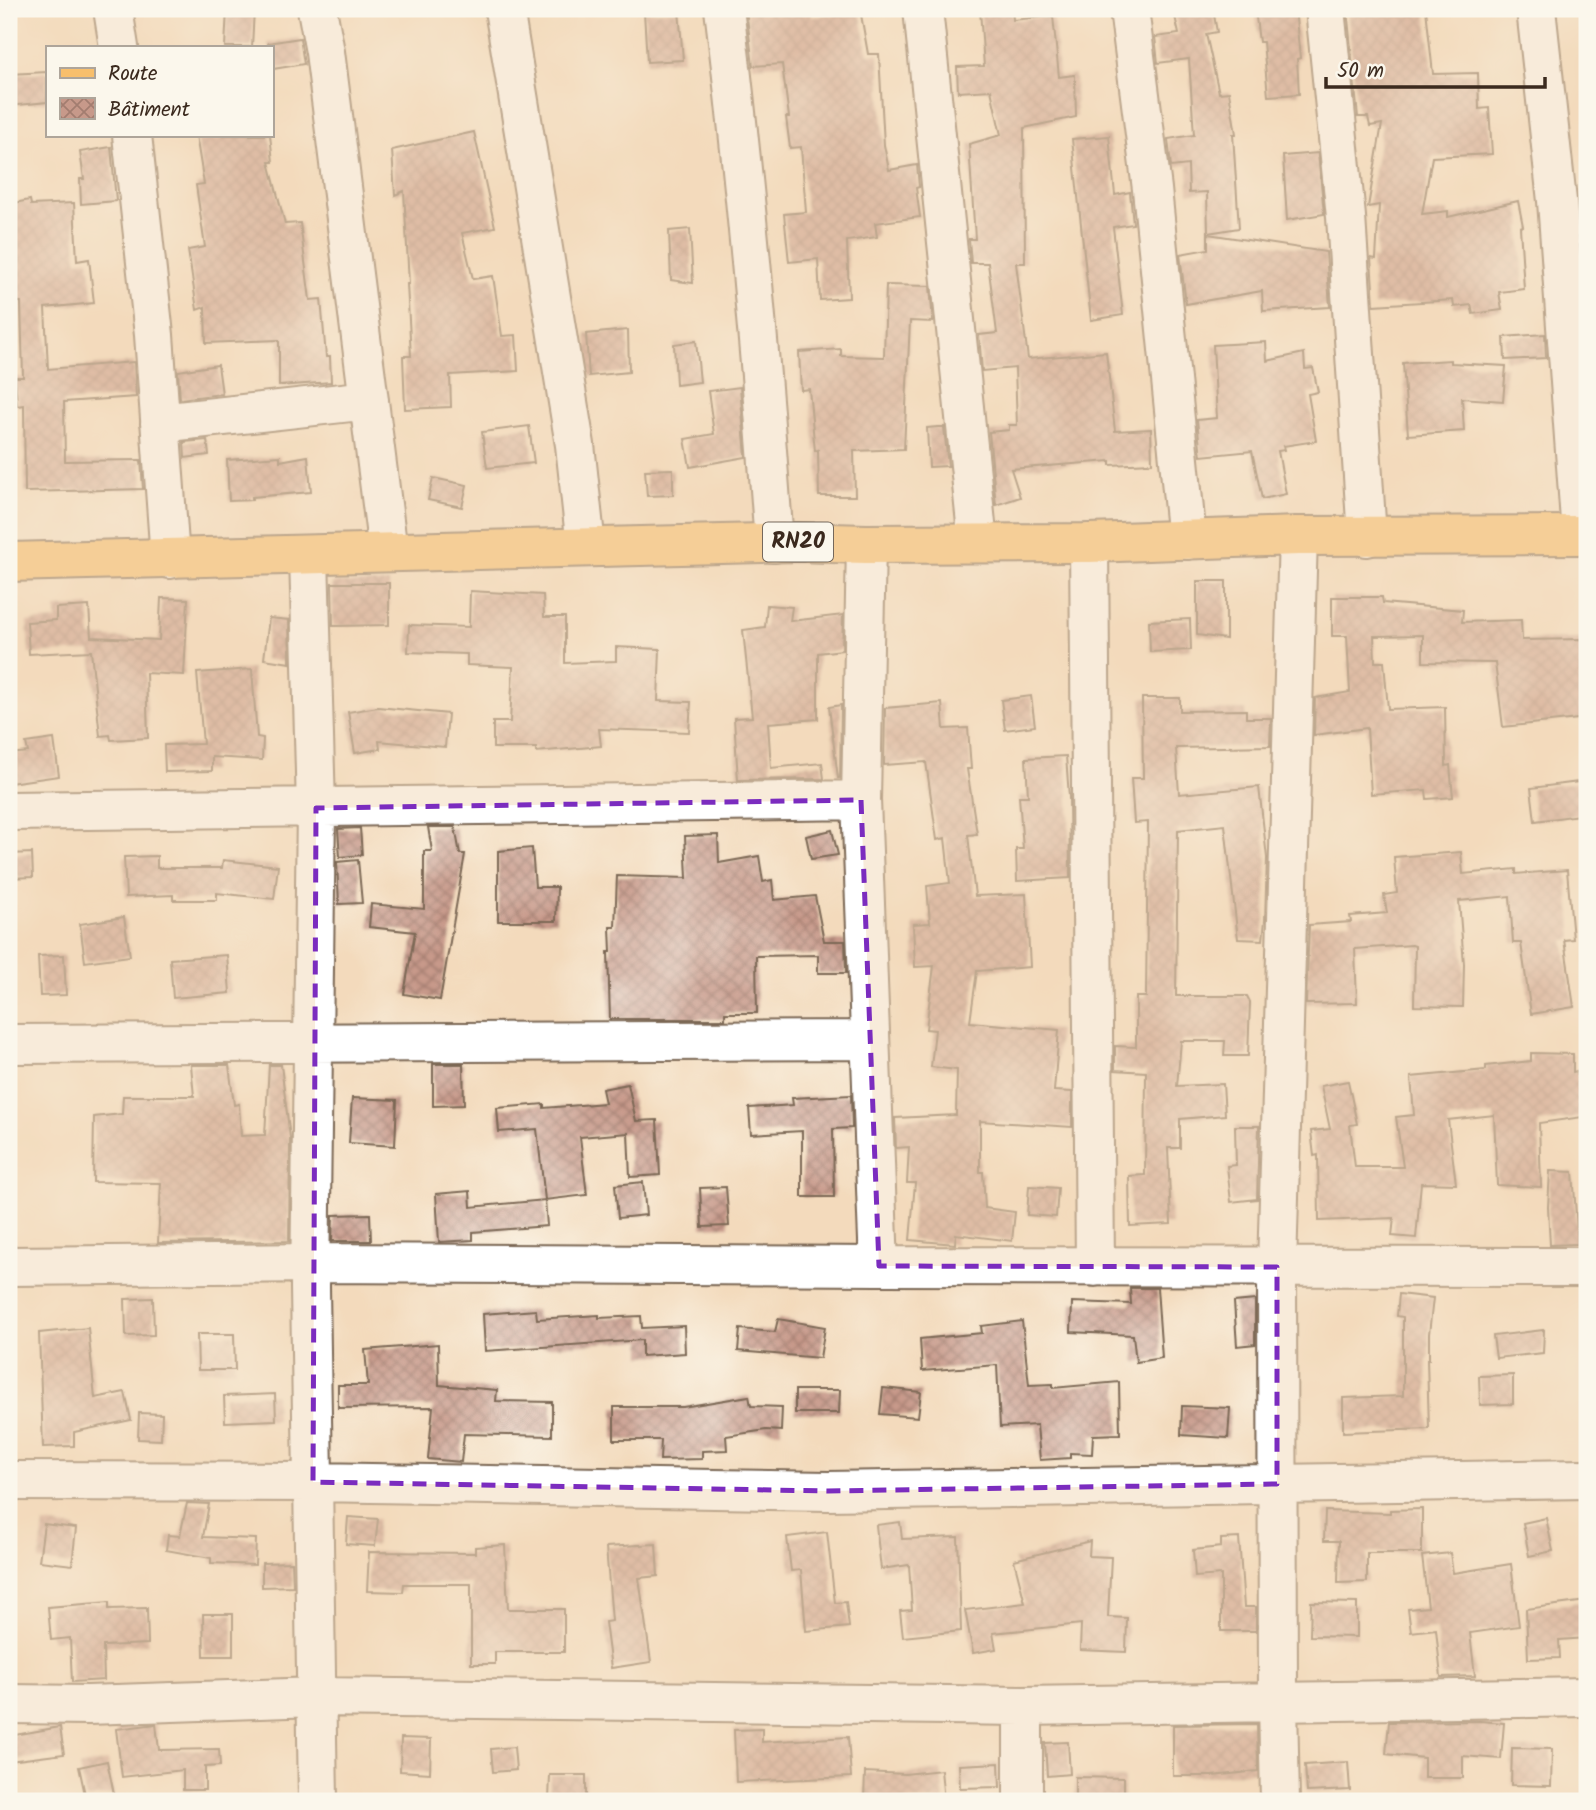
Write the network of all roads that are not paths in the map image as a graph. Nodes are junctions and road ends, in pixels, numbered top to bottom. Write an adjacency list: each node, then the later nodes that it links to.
1 (113, 9): 9 (street)
2 (317, 9): 11 (street)
3 (503, 9): 21 (street)
4 (724, 9): 17 (street)
5 (923, 9): 19 (street)
6 (1129, 9): 16 (street)
7 (1325, 9): 15 (street)
8 (1536, 9): 13 (street)
9 (119, 46)
10 (132, 136): 12 (street)
11 (369, 400): 12 (street); 22 (street)
12 (160, 423): 24 (street)
13 (1584, 535): 15 (main road, RN20)
14 (1298, 536): 15 (main road, RN20); 16 (main road, RN20); 36 (street)
15 (1367, 537)
16 (1187, 540): 18 (main road, RN20)
17 (774, 542): 20 (main road, RN20); 21 (main road, RN20)
18 (1089, 542): 19 (main road, RN20); 35 (street)
19 (978, 543): 20 (main road, RN20)
20 (866, 544): 26 (street)
21 (586, 547): 22 (main road, RN20)
22 (388, 552): 23 (main road, RN20)
23 (309, 556): 24 (main road, RN20); 27 (street)
24 (170, 559): 25 (main road, RN20)
25 (9, 562)
26 (861, 800): 27 (street); 29 (street)
27 (316, 808): 28 (street); 30 (street)
28 (9, 811)
29 (869, 1040): 30 (street); 34 (street)
30 (313, 1043): 31 (street); 32 (street)
31 (9, 1044)
32 (311, 1263): 33 (street); 34 (street); 40 (street)
33 (9, 1266)
34 (879, 1266): 35 (street)
35 (1095, 1267): 36 (street)
36 (1277, 1267): 37 (street); 41 (street)
37 (1587, 1267)
38 (1587, 1479): 41 (street)
39 (9, 1481): 40 (street)
40 (313, 1482): 41 (street); 42 (street)
41 (1277, 1484): 44 (street)
42 (316, 1697): 45 (street); 46 (street); 47 (street)
43 (1587, 1697): 44 (street)
44 (1278, 1702): 46 (street); 49 (street)
45 (9, 1704)
46 (1023, 1706): 48 (street)
47 (318, 1801)
48 (1023, 1801)
49 (1280, 1801)

